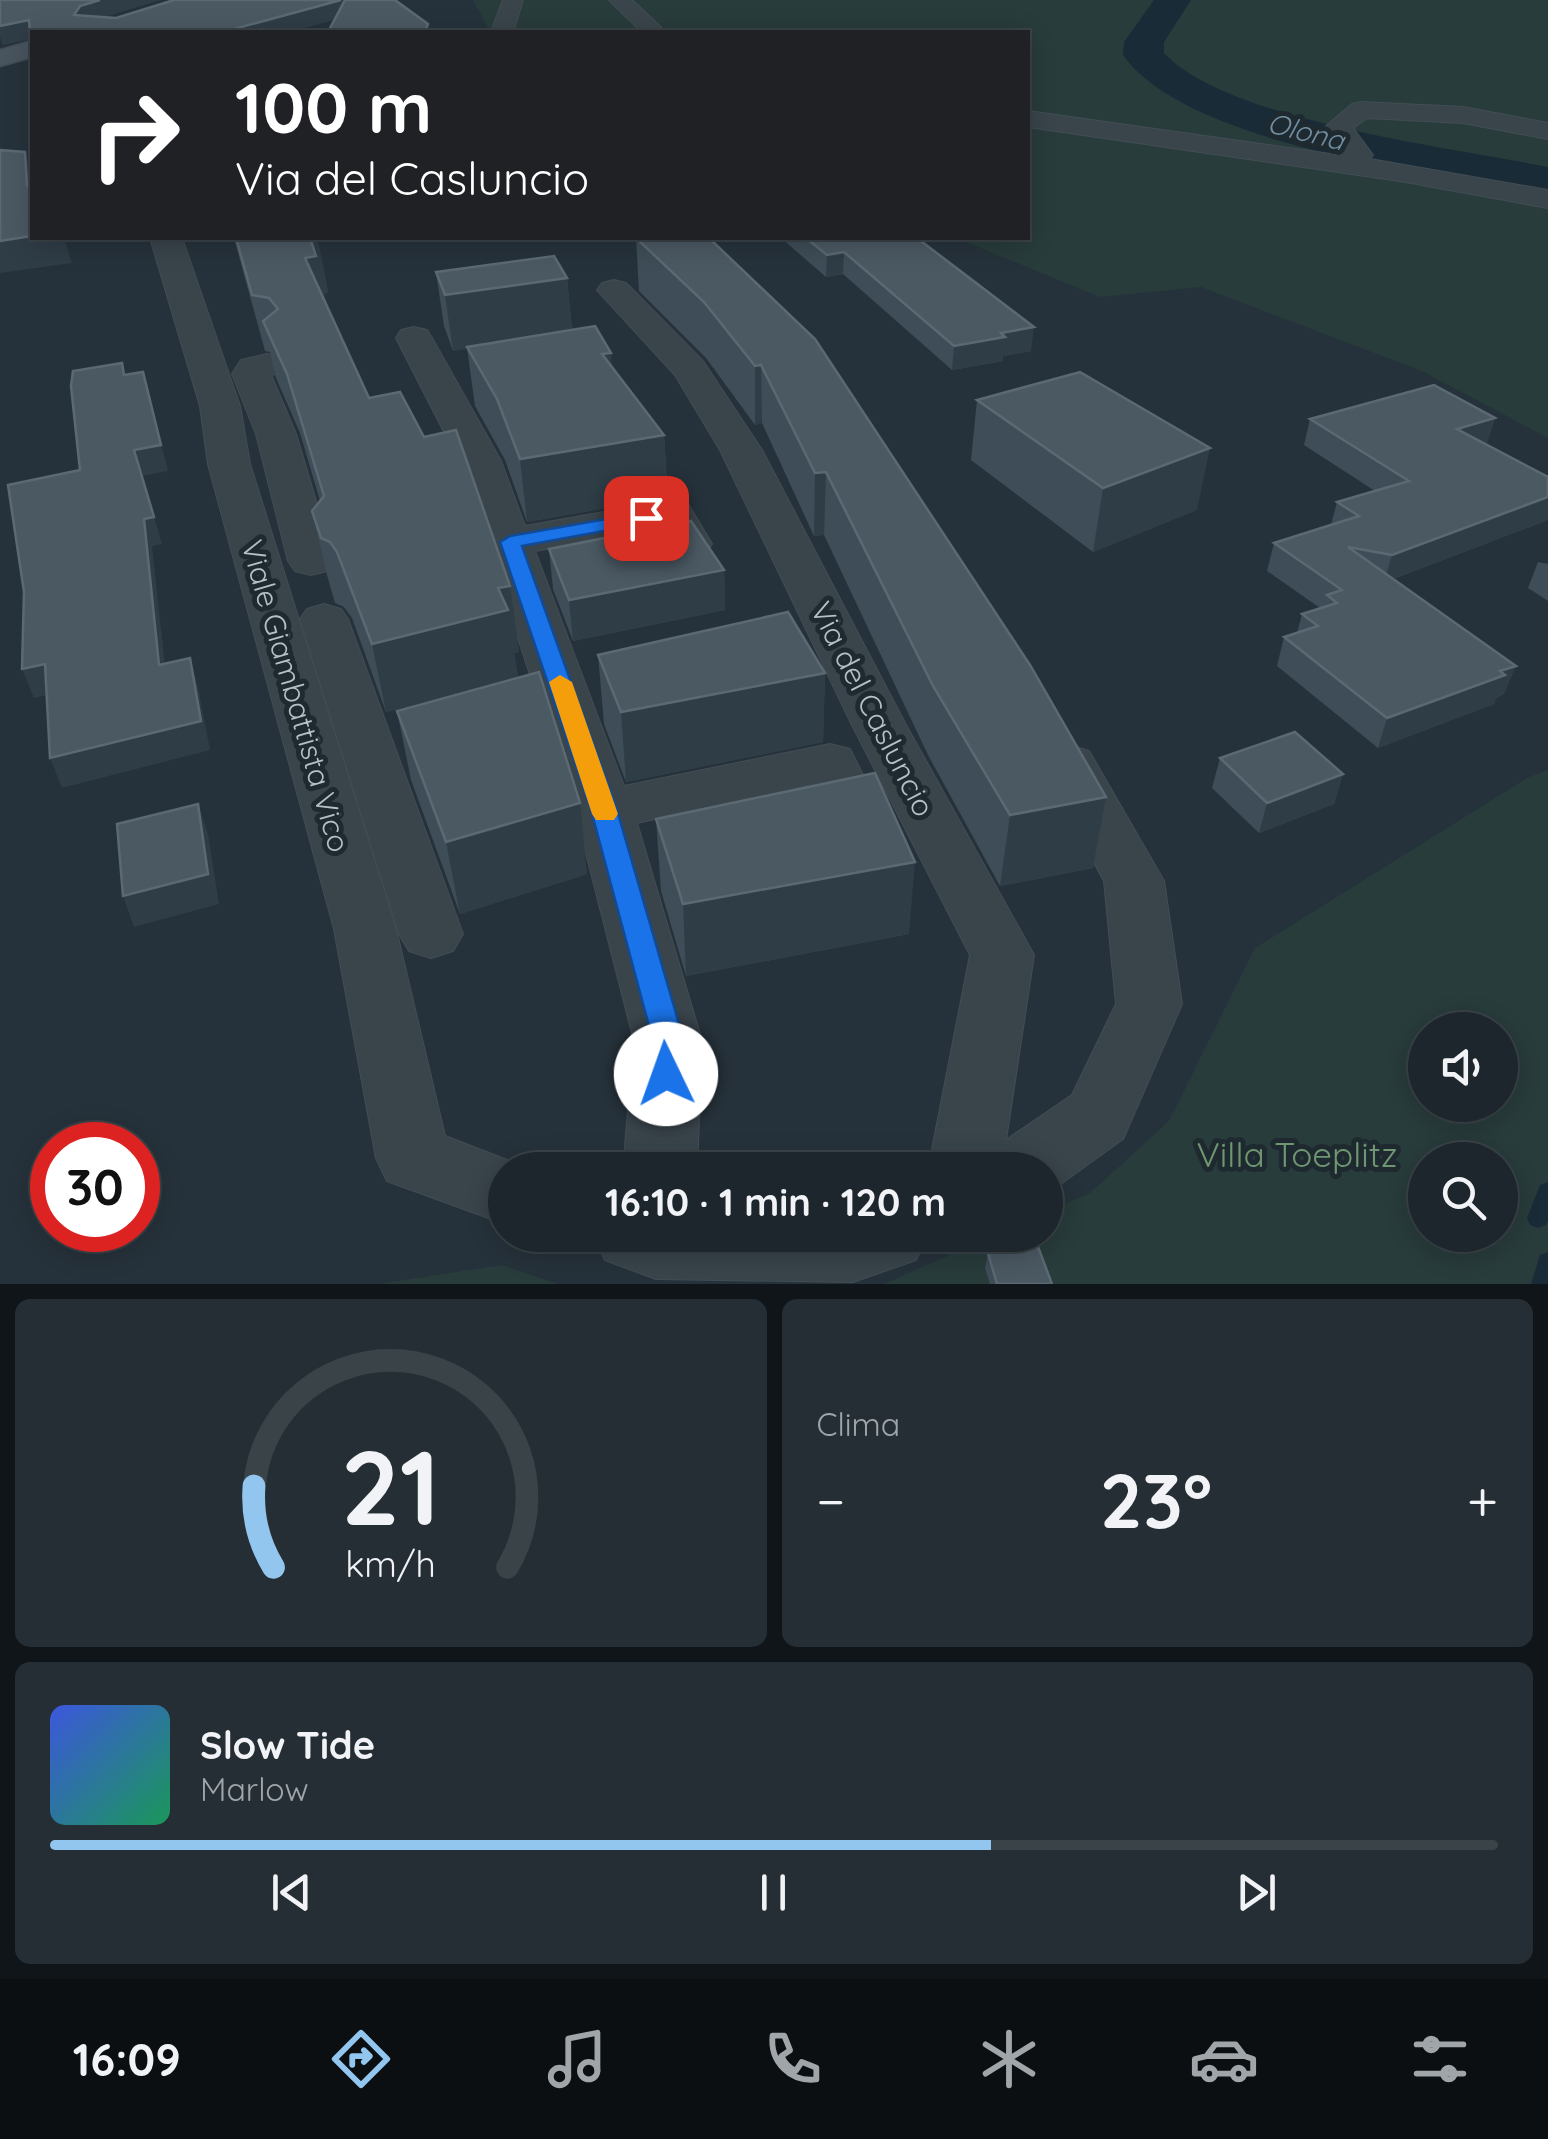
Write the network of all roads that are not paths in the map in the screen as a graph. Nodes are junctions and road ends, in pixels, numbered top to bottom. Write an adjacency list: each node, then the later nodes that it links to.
1 (513, 0): 3 (street)
2 (620, 0): 4 (street)
3 (503, 30)
4 (653, 30)
5 (30, 50): 6 (main road)
6 (0, 58)
7 (1030, 119): 9 (street)
8 (1548, 131): 9 (street)
9 (1350, 159): 10 (street)
10 (1548, 199)
11 (167, 240): 16 (street, Viale Giambattista Vico)
12 (614, 290): 27 (street, Via del Casluncio)
13 (266, 366): 15 (street)
14 (449, 370): 18 (street)
15 (289, 451): 16 (street); 19 (street)
16 (228, 464): 22 (street, Viale Giambattista Vico)
17 (600, 544): 18 (street)
18 (517, 559): 23 (street)
19 (312, 562)
20 (324, 619): 22 (street)
21 (1041, 716): 28 (street)
22 (362, 752): 25 (street); 29 (street, Viale Giambattista Vico)
23 (604, 810): 24 (street); 26 (street)
24 (750, 818)
25 (431, 934)
26 (661, 1152)
27 (969, 1152)
28 (1048, 1152)
29 (488, 1184)

